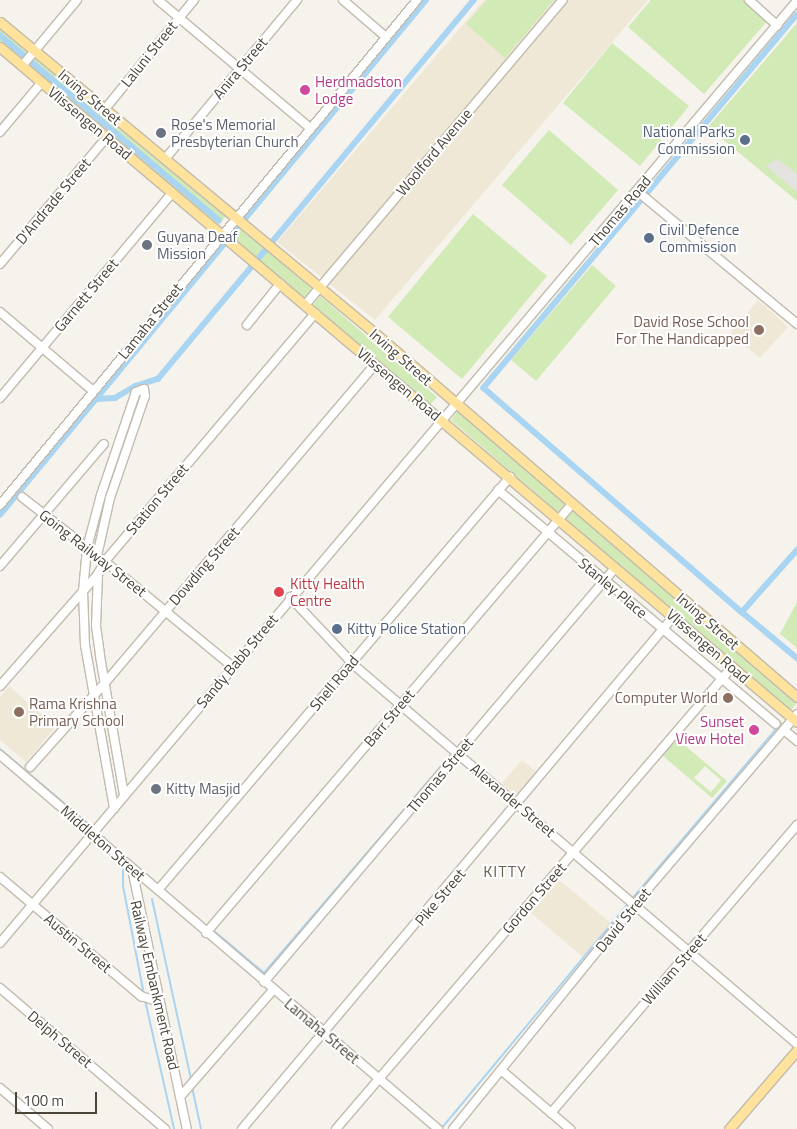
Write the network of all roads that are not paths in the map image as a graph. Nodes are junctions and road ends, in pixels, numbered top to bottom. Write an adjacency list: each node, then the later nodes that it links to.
1 (77, 0): 15 (street)
2 (158, 0): 10 (street)
3 (194, 0): 10 (street, Laluni Street)
4 (297, 0): 17 (street, Anira Street)
5 (343, 0): 13 (street)
6 (417, 0): 13 (street, Lamaha Street)
7 (563, 0): 30 (street, Woolford Avenue)
8 (749, 0): 12 (street)
9 (797, 1): 12 (street, Thomas Road)
10 (179, 18): 17 (street); 19 (street, Laluni Street)
11 (0, 22): 15 (main road, Irving Street)
12 (777, 24): 24 (street, Thomas Road)
13 (386, 37): 20 (street, Lamaha Street)
14 (0, 47): 16 (main road, Vlissengen Road)
15 (33, 53): 16 (street); 19 (main road, Irving Street)
16 (24, 64): 18 (main road, Vlissengen Road)
17 (240, 69): 20 (street); 23 (street, Anira Street)
18 (42, 82): 21 (street); 22 (main road, Vlissengen Road)
19 (105, 109): 23 (main road, Irving Street)
20 (310, 128): 26 (street, Lamaha Street)
21 (0, 132)
22 (106, 138): 25 (main road, Vlissengen Road); 28 (street, D'Andrade Street)
23 (165, 159): 26 (main road, Irving Street)
24 (639, 192): 34 (street); 40 (street, Thomas Road)
25 (172, 193): 27 (main road, Vlissengen Road); 36 (street, Garnett Street)
26 (239, 222): 27 (street, Lamaha Street); 30 (main road, Irving Street)
27 (221, 234): 29 (main road, Vlissengen Road); 38 (street, Lamaha Street)
28 (0, 264)
29 (280, 284): 31 (main road, Vlissengen Road); 35 (street)
30 (319, 289): 31 (street, Woolford Avenue); 40 (main road, Irving Street)
31 (305, 305): 33 (main road, Vlissengen Road)
32 (0, 312): 36 (street)
33 (315, 313): 37 (main road, Vlissengen Road); 55 (street, Station Street)
34 (797, 324)
35 (247, 325)
36 (42, 348): 38 (street); 39 (street, Garnett Street)
37 (375, 364): 41 (main road, Vlissengen Road); 62 (street, Dowding Street)
38 (93, 391): 48 (street, Lamaha Street)
39 (0, 398)
40 (456, 405): 41 (street, Thomas Road); 49 (main road, Irving Street)
41 (443, 420): 43 (main road, Vlissengen Road); 61 (street, Sandy Babb Street)
42 (104, 444): 50 (street)
43 (510, 477): 44 (street, Shell Road); 51 (main road, Vlissengen Road)
44 (498, 490): 52 (street, Stanley Place); 65 (street, Shell Road)
45 (101, 495): 47 (street); 47 (street); 53 (street)
46 (22, 497): 50 (street, Going Railway Street)
47 (110, 498): 54 (street)
48 (0, 504)
49 (572, 504): 51 (street, Barr Street); 71 (main road, Irving Street)
50 (44, 515): 53 (street, Going Railway Street); 56 (street)
51 (560, 519): 52 (street, Barr Street); 57 (main road, Vlissengen Road)
52 (547, 532): 59 (street, Stanley Place); 73 (street, Barr Street)
53 (87, 548): 54 (street, Going Railway Street); 60 (street)
54 (97, 556): 55 (street, Going Railway Street)
55 (105, 561): 58 (street, Station Street); 62 (street, Going Railway Street)
56 (0, 566)
57 (615, 568): 59 (street, Thomas Street); 63 (main road, Vlissengen Road)
58 (98, 574): 60 (street, Station Street); 69 (street)
59 (604, 581): 64 (street, Stanley Place); 78 (street, Thomas Street)
60 (83, 591): 70 (street, Station Street); 72 (street)
61 (290, 597): 65 (street, Alexander Street); 66 (street, Sandy Babb Street)
62 (166, 611): 66 (street, Going Railway Street); 69 (street, Dowding Street)
63 (674, 616): 64 (street, Pike Street); 67 (main road, Vlissengen Road)
64 (662, 630): 68 (street, Stanley Place); 82 (street, Pike Street)
65 (352, 661): 73 (street, Alexander Street); 91 (street, Shell Road)
66 (232, 666): 81 (street, Sandy Babb Street)
67 (732, 667): 68 (street, Gordon Street); 74 (main road, Vlissengen Road)
68 (722, 679): 75 (street, Stanley Place); 86 (street, Gordon Street)
69 (104, 684): 72 (street, Dowding Street); 81 (street)
70 (0, 686)
71 (797, 697)
72 (92, 698): 80 (street, Dowding Street); 83 (street)
73 (400, 705): 78 (street, Alexander Street); 94 (street, Barr Street)
74 (795, 719): 76 (street, David Street)
75 (776, 724)
76 (784, 729): 77 (street); 92 (street, David Street)
77 (797, 741)
78 (458, 754): 82 (street, Alexander Street); 97 (street, Thomas Street)
79 (0, 755): 85 (street, Middleton Street)
80 (30, 767)
81 (124, 795): 83 (street, Sandy Babb Street)
82 (517, 804): 86 (street, Alexander Street); 101 (street, Pike Street)
83 (114, 808): 85 (street, Sandy Babb Street)
84 (797, 825): 96 (street, William Street)
85 (92, 835): 87 (street, Middleton Street); 93 (street, Sandy Babb Street)
86 (574, 852): 92 (street, Alexander Street); 105 (street, Gordon Street)
87 (132, 869): 89 (street, Middleton Street); 90 (street, Railway Embankment Road)
88 (0, 877): 93 (street, Austin Street)
89 (144, 878): 90 (street); 91 (street, Middleton Street)
90 (133, 886): 100 (street, Railway Embankment Road)
91 (158, 890): 94 (street, Middleton Street)
92 (632, 901): 96 (street, Alexander Street); 104 (street, David Street)
93 (33, 904): 95 (street, Sandy Babb Street); 100 (street, Austin Street)
94 (206, 933): 97 (street, Lamaha Street)
95 (0, 943)
96 (690, 950): 102 (street, Alexander Street); 108 (street, William Street)
97 (264, 982): 99 (street, Lamaha Street)
98 (0, 988): 110 (street, Delph Street)
99 (273, 990): 101 (street, Lamaha Street); 107 (street)
100 (156, 1001): 107 (street, Railway Embankment Road)
101 (325, 1034): 105 (street, Lamaha Street); 112 (street, Pike Street)
102 (797, 1044)
103 (797, 1050): 117 (main road)
104 (501, 1070): 108 (street); 115 (street, David Street)
105 (379, 1080): 113 (street, Gordon Street); 114 (street, Lamaha Street)
106 (0, 1088): 109 (street)
107 (180, 1097): 111 (street, Railway Embankment Road)
108 (551, 1113): 116 (street)
109 (48, 1129)
110 (165, 1129)
111 (187, 1129)
112 (242, 1129)
113 (336, 1129)
114 (438, 1129)
115 (453, 1129)
116 (570, 1129)
117 (729, 1129)

